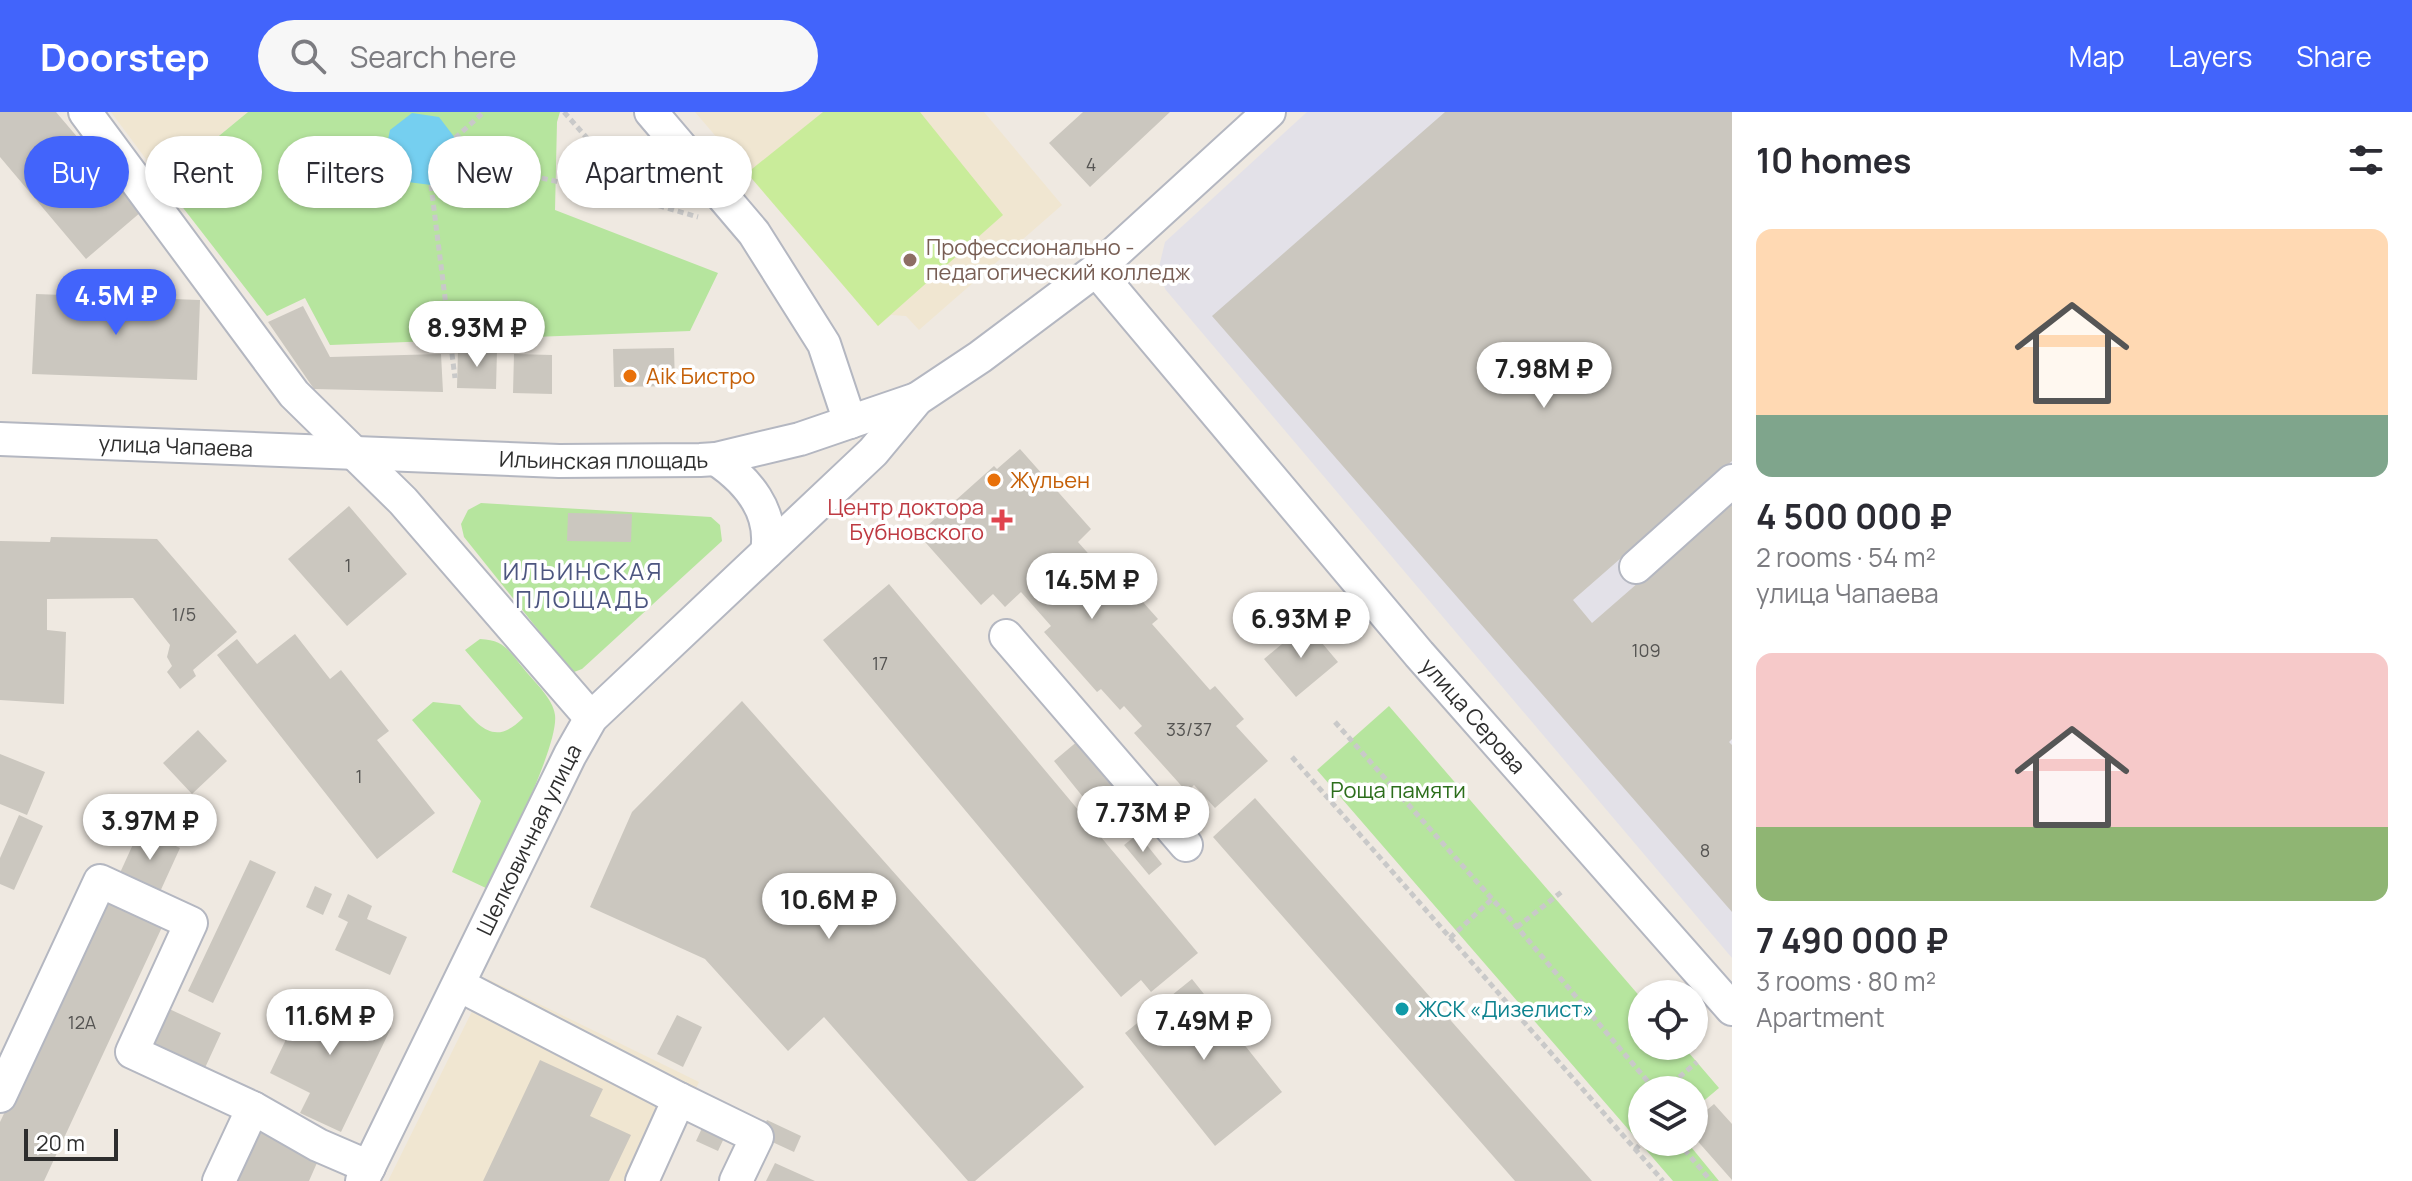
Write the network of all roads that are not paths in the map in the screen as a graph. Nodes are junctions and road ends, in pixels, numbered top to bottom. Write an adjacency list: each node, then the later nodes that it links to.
1 (85, 112): 8 (street)
2 (651, 112): 6 (street)
3 (1269, 112): 4 (street, Шелковичная улица)
4 (1096, 270): 5 (street, Шелковичная улица); 17 (street, улица Серова)
5 (917, 399): 6 (street, Ильинская площадь); 11 (street, Шелковичная улица)
6 (850, 422): 9 (street, Ильинская площадь)
7 (0, 439): 8 (street, улица Чапаева)
8 (353, 452): 9 (street, Ильинская площадь); 14 (street)
9 (716, 459): 11 (street)
10 (1732, 481): 12 (street)
11 (767, 552): 14 (street, Шелковичная улица)
12 (1636, 567)
13 (1006, 636): 15 (street)
14 (591, 718): 16 (street, Шелковичная улица)
15 (1186, 845)
16 (459, 985): 19 (street); 21 (street, Шелковичная улица)
17 (1732, 1009)
18 (0, 1096): 20 (street)
19 (679, 1099): 23 (street); 24 (street)
20 (253, 1108): 21 (street); 22 (street)
21 (366, 1174)
22 (219, 1181)
23 (642, 1181)
24 (736, 1181)

